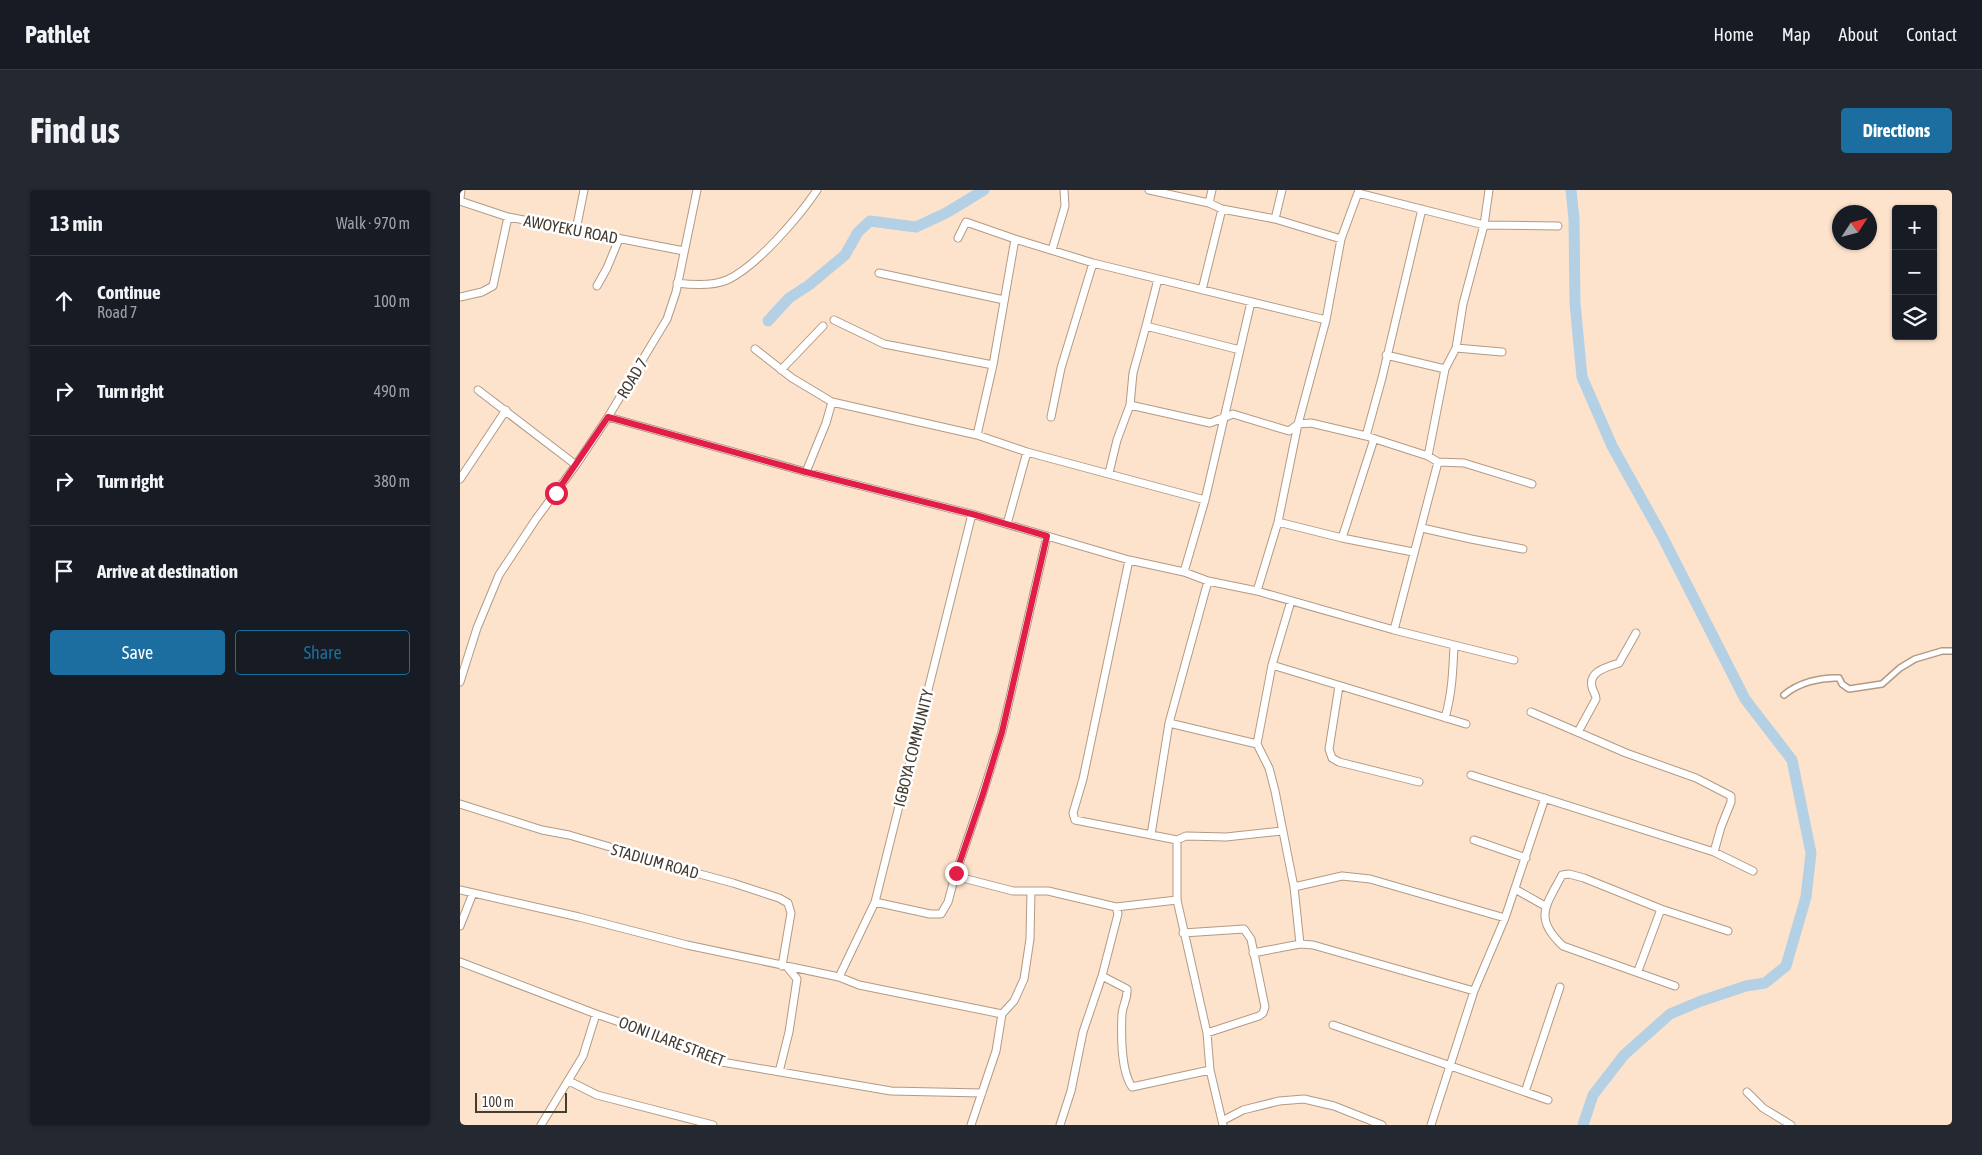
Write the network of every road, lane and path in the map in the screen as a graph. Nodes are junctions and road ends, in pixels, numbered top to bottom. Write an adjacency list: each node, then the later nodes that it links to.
1 (461, 190): 11 (street)
2 (584, 190): 19 (street)
3 (697, 190): 25 (street, ROAD 7)
4 (817, 190): 29 (street)
5 (1064, 190): 24 (street)
6 (1149, 190): 12 (street)
7 (1212, 190): 12 (street)
8 (1282, 190): 16 (street)
9 (1489, 190): 17 (street)
10 (1359, 192): 14 (street); 23 (street)
11 (460, 199): 15 (street, AWOYEKU ROAD)
12 (1209, 203): 13 (street)
13 (1222, 209): 16 (street); 31 (street)
14 (1422, 209): 17 (street); 43 (street)
15 (508, 217): 19 (street, AWOYEKU ROAD); 32 (street)
16 (1275, 219): 23 (street)
17 (1484, 225): 18 (street); 39 (street)
18 (1558, 226)
19 (576, 230): 20 (street, AWOYEKU ROAD)
20 (619, 238): 25 (street, AWOYEKU ROAD); 30 (street)
21 (958, 238): 22 (street)
22 (1015, 239): 24 (street); 33 (street)
23 (1341, 239): 36 (street)
24 (1052, 250): 26 (street)
25 (684, 251): 29 (street, ROAD 7)
26 (1093, 263): 28 (street); 52 (street)
27 (879, 273): 33 (street)
28 (1158, 279): 31 (street); 38 (street)
29 (678, 283): 51 (street, ROAD 7)
30 (597, 286)
31 (1202, 290): 34 (street)
32 (460, 297)
33 (1004, 300): 44 (street)
34 (1251, 302): 36 (street); 41 (street)
35 (834, 320): 44 (street)
36 (1326, 320): 54 (street)
37 (823, 326): 46 (street)
38 (1146, 326): 41 (street); 49 (street)
39 (1456, 348): 42 (street); 45 (street)
40 (755, 349): 46 (street)
41 (1240, 350): 53 (street)
42 (1502, 352)
43 (1386, 355): 45 (street); 56 (street)
44 (993, 366): 55 (street)
45 (1445, 369): 59 (street)
46 (781, 370): 48 (street)
47 (478, 390): 50 (street)
48 (832, 402): 55 (street); 62 (street)
49 (1130, 405): 53 (street); 63 (street)
50 (506, 410): 61 (street); 64 (street)
51 (608, 417): 61 (street, ROAD 7); 62 (street)
52 (1051, 417)
53 (1224, 419): 54 (street); 66 (street)
54 (1298, 424): 56 (street); 68 (street)
55 (977, 435): 58 (street)
56 (1366, 436): 57 (street)
57 (1374, 439): 59 (street); 72 (street)
58 (1027, 452): 63 (street); 69 (street)
59 (1428, 456): 60 (street)
60 (1438, 462): 65 (street); 70 (street)
61 (576, 465): 86 (street, ROAD 7)
62 (806, 472): 67 (street)
63 (1109, 473): 66 (street)
64 (460, 479)
65 (1532, 484)
66 (1205, 500): 76 (street)
67 (972, 514): 69 (street); 113 (street, IGBOYA COMMUNITY)
68 (1278, 522): 72 (street); 78 (street)
69 (1007, 524): 71 (street)
70 (1422, 528): 73 (street); 74 (street)
71 (1047, 536): 75 (street); 106 (street)
72 (1342, 538): 74 (street)
73 (1523, 548)
74 (1413, 552): 80 (street)
75 (1129, 560): 76 (street); 100 (street)
76 (1184, 572): 77 (street)
77 (1208, 581): 78 (street); 91 (street)
78 (1257, 590): 79 (street)
79 (1291, 600): 80 (street); 85 (street)
80 (1394, 630): 82 (street)
81 (1636, 633): 93 (street)
82 (1454, 645): 84 (street); 90 (street)
83 (1952, 650): 88 (street)
84 (1514, 660)
85 (1272, 665): 87 (street); 94 (street)
86 (460, 682)
87 (1339, 686): 90 (street); 96 (street)
88 (1784, 695)
89 (1530, 712): 93 (street)
90 (1445, 718): 92 (street)
91 (1170, 723): 94 (street); 100 (street)
92 (1466, 724)
93 (1578, 732): 103 (street)
94 (1257, 744): 99 (street)
95 (1471, 774): 97 (street)
96 (1419, 782)
97 (1545, 798): 103 (street); 104 (street)
98 (460, 804): 124 (street, STADIUM ROAD)
99 (1282, 831): 101 (street); 107 (street)
100 (1151, 835): 101 (street)
101 (1177, 840): 112 (street)
102 (1474, 840): 104 (street)
103 (1714, 852): 105 (street)
104 (1526, 858): 108 (street)
105 (1754, 871)
106 (955, 876): 110 (street); 113 (street)
107 (1294, 887): 117 (street); 121 (street)
108 (1515, 889): 114 (street); 117 (street)
109 (460, 890): 111 (street)
110 (1031, 890): 115 (street); 132 (street)
111 (473, 893): 118 (street); 124 (street)
112 (1177, 900): 115 (street); 120 (street)
113 (874, 902): 127 (street, IGBOYA COMMUNITY)
114 (1545, 906): 116 (street); 125 (street)
115 (1116, 908): 126 (street)
116 (1661, 909): 119 (street); 125 (street)
117 (1505, 918): 130 (street)
118 (460, 926)
119 (1728, 932)
120 (1183, 933): 122 (street); 134 (street)
121 (1300, 944): 122 (street); 130 (street)
122 (1253, 954): 134 (street)
123 (460, 962): 131 (street, OONI ILARE STREET)
124 (785, 967): 127 (street); 137 (street)
125 (1638, 971): 128 (street)
126 (1102, 976): 136 (street); 147 (street)
127 (839, 977): 132 (street)
128 (1675, 986)
129 (1560, 987): 140 (street)
130 (1474, 991): 135 (street)
131 (596, 1014): 137 (street, OONI ILARE STREET); 138 (street)
132 (1002, 1014): 139 (street)
133 (1333, 1025): 135 (street)
134 (1207, 1033): 136 (street)
135 (1451, 1066): 140 (street); 149 (street)
136 (1210, 1070): 143 (street)
137 (780, 1072): 139 (street, OONI ILARE STREET)
138 (569, 1081): 144 (street); 145 (street)
139 (982, 1092): 146 (street)
140 (1524, 1092): 142 (street)
141 (1747, 1092): 150 (street)
142 (1548, 1100)
143 (1223, 1123): 148 (street)
144 (541, 1125)
145 (714, 1125)
146 (971, 1125)
147 (1060, 1125)
148 (1382, 1125)
149 (1431, 1125)
150 (1791, 1125)

